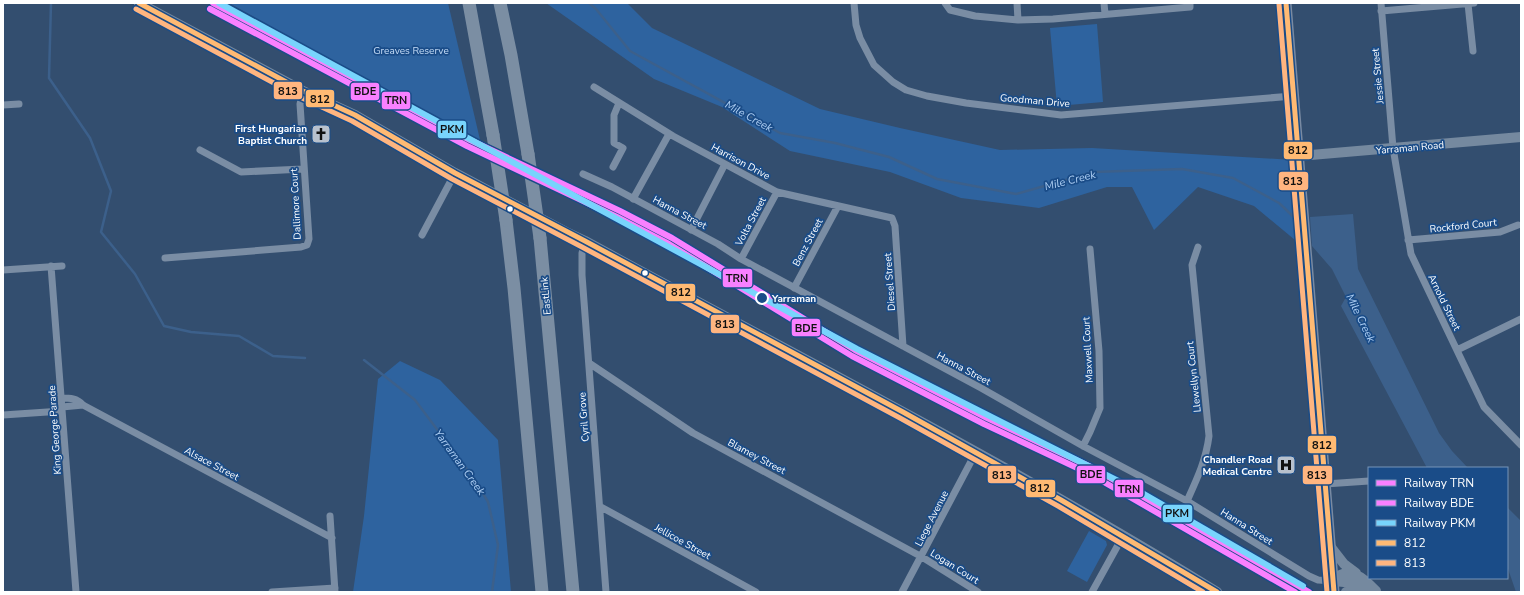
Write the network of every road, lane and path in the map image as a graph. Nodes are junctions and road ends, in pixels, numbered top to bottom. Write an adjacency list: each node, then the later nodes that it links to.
1 (138, 3): 18 (main road)
2 (469, 3): 75 (highway, bridge)
3 (500, 3): 76 (highway, EastLink, bridge)
4 (854, 3): 19 (street, Goodman Drive)
5 (945, 3): 15 (street)
6 (1017, 3): 15 (street)
7 (1104, 3): 14 (street)
8 (1190, 3): 14 (street)
9 (1286, 3): 19 (main road)
10 (1382, 3): 13 (street, Jessie Street)
11 (1474, 3): 12 (street)
12 (1468, 4): 13 (street); 16 (street)
13 (1381, 11): 25 (street, Jessie Street)
14 (1105, 14): 15 (street)
15 (1018, 20)
16 (1472, 51)
17 (594, 87): 20 (street, Harrison Drive)
18 (303, 91): 30 (street, Dallimore Court); 31 (main road)
19 (1294, 96): 27 (main road)
20 (619, 103): 23 (street, Harrison Drive); 29 (street)
21 (19, 104): 22 (street)
22 (3, 105)
23 (669, 134): 28 (street, Harrison Drive); 34 (street)
24 (1521, 137): 25 (main road, Yarraman Road)
25 (1393, 148): 27 (main road, Yarraman Road); 40 (street, Arnold Street)
26 (200, 150): 30 (street)
27 (1299, 156): 62 (main road)
28 (725, 164): 33 (street, Harrison Drive); 38 (street)
29 (613, 167)
30 (303, 169): 44 (street, Dallimore Court)
31 (455, 173): 39 (street); 41 (main road)
32 (583, 174): 34 (street, Hanna Street)
33 (777, 192): 35 (street, Harrison Drive); 45 (street, Volta Street)
34 (633, 199): 38 (street, Hanna Street)
35 (838, 206): 36 (street, Harrison Drive); 49 (street, Benz Street)
36 (892, 218): 51 (street, Diesel Street)
37 (1518, 225): 40 (street, Rockford Court)
38 (691, 230): 45 (street, Hanna Street)
39 (422, 235)
40 (1408, 240): 52 (street, Arnold Street)
41 (585, 241): 53 (street, Cyril Grove); 60 (main road)
42 (1198, 247): 63 (street, Llewellyn Court)
43 (1090, 249): 59 (street, Maxwell Court)
44 (165, 258)
45 (740, 259): 49 (street, Hanna Street)
46 (51, 266): 47 (street); 48 (street); 54 (street, King George Parade)
47 (62, 266)
48 (3, 270)
49 (794, 288): 51 (street, Hanna Street)
50 (1521, 319): 52 (street)
51 (903, 346): 59 (street, Hanna Street)
52 (1457, 350): 58 (street, Arnold Street)
53 (590, 363): 64 (street, Cyril Grove); 69 (street, Blamey Street)
54 (61, 398): 55 (street, Alsace Street); 56 (street, King George Parade)
55 (83, 405): 56 (street); 67 (street, Alsace Street)
56 (62, 409): 57 (street); 73 (street, King George Parade)
57 (3, 415)
58 (1521, 445)
59 (1083, 446): 63 (street, Hanna Street)
60 (976, 452): 66 (main road); 69 (street, Liege Avenue)
61 (1368, 481): 62 (street)
62 (1325, 484): 68 (main road)
63 (1186, 501): 71 (street, Hanna Street)
64 (600, 507): 77 (street, Cyril Grove); 78 (street, Jellicoe Street)
65 (330, 516): 67 (street)
66 (1123, 536): 81 (street); 82 (main road)
67 (332, 538): 72 (street)
68 (1330, 546): 70 (main road); 71 (main road)
69 (922, 557): 79 (street, Liege Avenue); 80 (street, Logan Court)
70 (1362, 578): 71 (main road); 84 (main road)
71 (1333, 586): 84 (main road)
72 (335, 590): 74 (street)
73 (76, 592)
74 (272, 592)
75 (542, 592)
76 (572, 592)
77 (606, 592)
78 (756, 592)
79 (902, 592)
80 (978, 592)
81 (1092, 592)
82 (1217, 592)
83 (1346, 592): 84 (main road)
84 (1374, 592)

